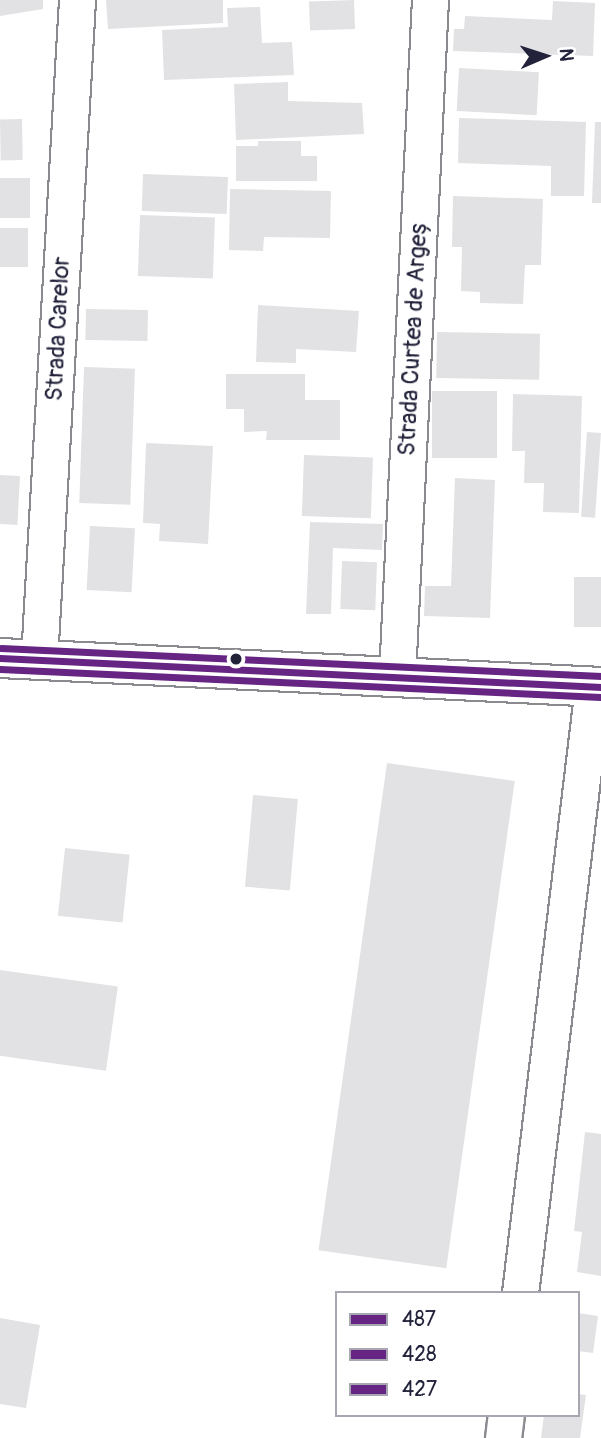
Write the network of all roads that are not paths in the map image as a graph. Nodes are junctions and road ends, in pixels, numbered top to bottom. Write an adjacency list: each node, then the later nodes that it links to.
1 (77, 0): 4 (street, Strada Carelor)
2 (430, 0): 5 (street, Strada Curtea de Argeș)
3 (0, 658): 4 (main road)
4 (39, 659): 5 (main road)
5 (397, 676): 6 (main road)
6 (597, 687): 7 (street)
7 (520, 1291)
8 (506, 1417): 9 (street)
9 (503, 1438)

